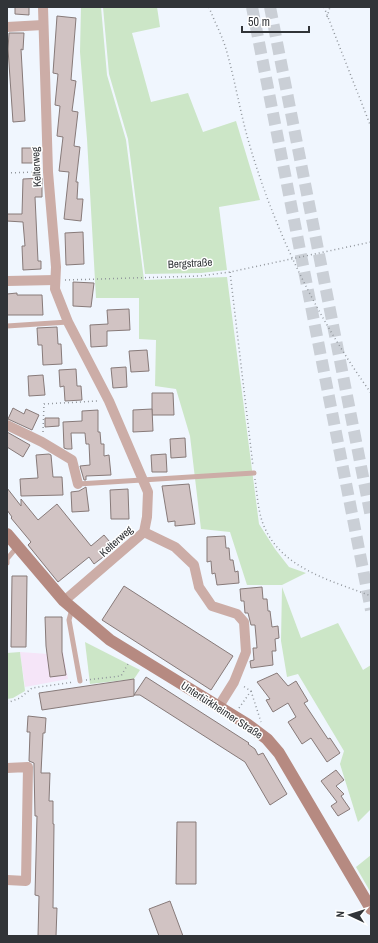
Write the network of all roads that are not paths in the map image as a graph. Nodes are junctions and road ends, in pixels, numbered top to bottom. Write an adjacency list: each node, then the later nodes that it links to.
1 (43, 7): 2 (street, Kelterweg)
2 (43, 25): 3 (street); 4 (street, Kelterweg)
3 (7, 27)
4 (55, 280): 5 (street); 6 (street, Kelterweg)
5 (7, 281)
6 (68, 322): 7 (lane); 10 (street, Kelterweg)
7 (7, 326)
8 (7, 425): 11 (street)
9 (254, 473): 10 (lane)
10 (143, 480): 11 (lane); 12 (street, Kelterweg)
11 (78, 484)
12 (144, 532): 16 (street, Kelterweg); 18 (street)
13 (7, 534): 14 (main road, Untertürkheimer Straße)
14 (18, 547): 15 (lane); 16 (main road, Untertürkheimer Straße)
15 (7, 563)
16 (68, 605): 17 (lane); 18 (main road, Untertürkheimer Straße)
17 (80, 681)
18 (219, 706): 21 (main road, Untertürkheimer Straße)
19 (7, 768): 20 (street)
20 (7, 880)
21 (371, 909)

